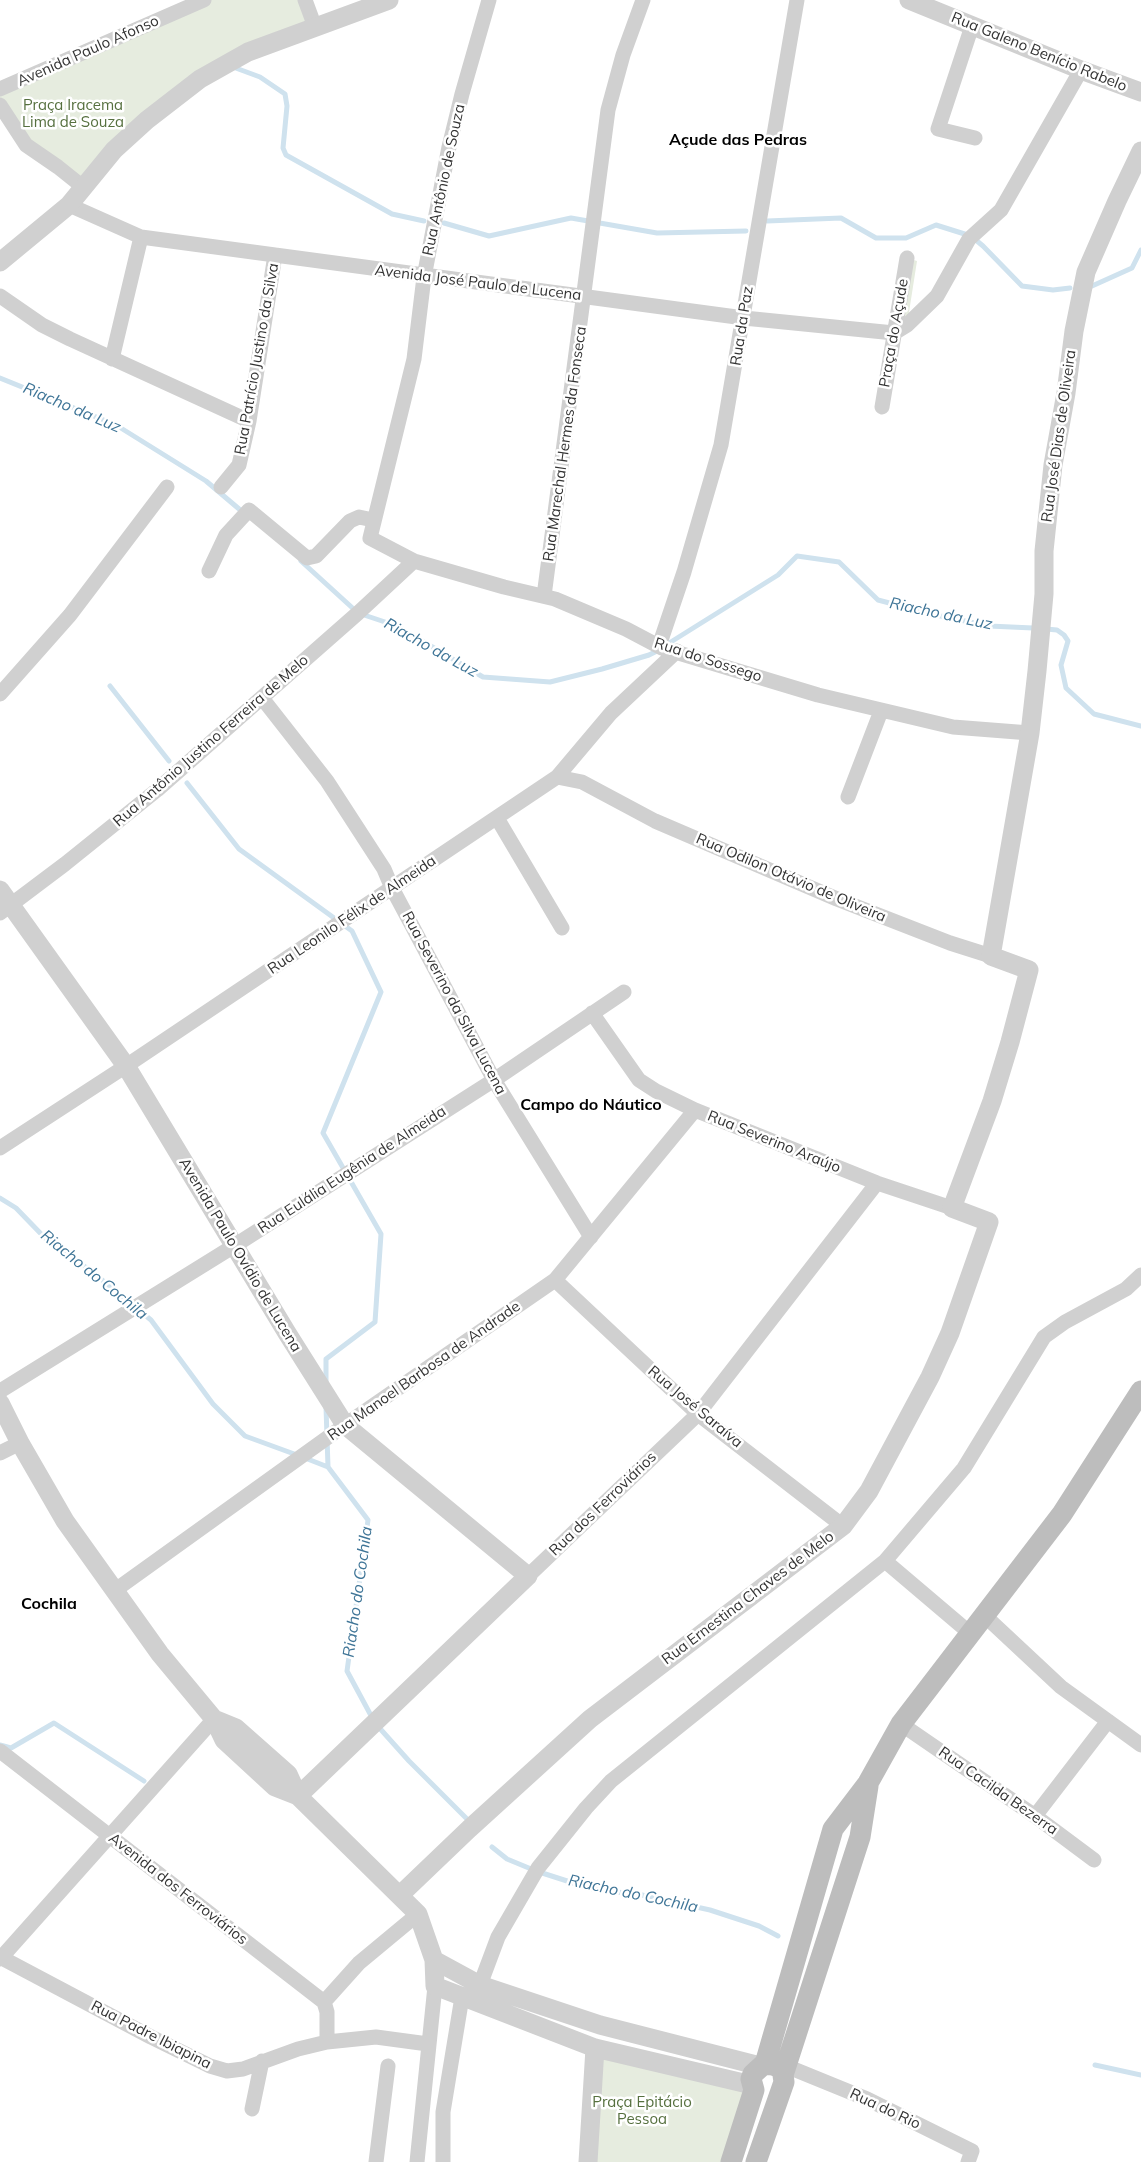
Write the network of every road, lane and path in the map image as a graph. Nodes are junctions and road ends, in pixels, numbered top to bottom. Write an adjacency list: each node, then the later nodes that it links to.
1 (204, 0): 12 (street, Avenida Paulo Afonso)
2 (305, 0): 10 (street)
3 (389, 0): 10 (street)
4 (489, 0): 23 (street, Rua Antônio de Souza)
5 (643, 0): 25 (street, Rua Marechal Hermes da Fonseca)
6 (797, 0): 26 (street, Rua da Paz)
7 (909, 0): 8 (street, Rua Galeno Benício Rabelo)
8 (935, 5): 9 (street, Rua Galeno Benício Rabelo)
9 (972, 26): 11 (street, Rua Galeno Benício Rabelo); 15 (street)
10 (315, 28): 17 (street)
11 (1080, 70): 13 (street, Rua Galeno Benício Rabelo); 27 (street)
12 (0, 90)
13 (1141, 92)
14 (0, 105): 17 (street)
15 (975, 138)
16 (1141, 152): 43 (street, Rua José Dias de Oliveira)
17 (83, 187): 18 (street)
18 (69, 205): 19 (street, Avenida José Paulo de Lucena); 22 (street)
19 (141, 238): 20 (street, Avenida José Paulo de Lucena); 28 (street)
20 (275, 255): 23 (street, Avenida José Paulo de Lucena); 30 (street, Rua Patrício Justino da Silva)
21 (907, 258): 27 (street, Praça do Açude)
22 (0, 262)
23 (424, 277): 25 (street, Avenida José Paulo de Lucena); 33 (street, Rua Antônio de Souza)
24 (0, 296): 28 (street)
25 (585, 296): 26 (street, Avenida José Paulo de Lucena); 37 (street, Rua Marechal Hermes da Fonseca)
26 (744, 318): 27 (street, Avenida José Paulo de Lucena); 38 (street, Rua da Paz)
27 (894, 333): 29 (street, Praça do Açude)
28 (112, 358): 30 (street)
29 (882, 407)
30 (249, 421): 32 (street, Rua Patrício Justino da Silva)
31 (168, 487): 40 (street)
32 (221, 487)
33 (373, 520): 34 (street, Rua Antônio de Souza); 36 (street)
34 (370, 538): 35 (street, Rua do Sossego)
35 (414, 561): 37 (street, Rua do Sossego); 41 (street, Rua Antônio Justino Ferreira de Melo)
36 (209, 571)
37 (544, 596): 38 (street, Rua do Sossego)
38 (659, 646): 39 (street, Rua do Sossego)
39 (677, 651): 42 (street, Rua do Sossego); 44 (street, Rua Leonilo Félix de Almeida)
40 (0, 694)
41 (262, 698): 47 (street, Rua Severino da Silva Lucena); 49 (street, Rua Antônio Justino Ferreira de Melo)
42 (881, 711): 43 (street, Rua do Sossego); 45 (street)
43 (1030, 733): 51 (street, Rua José Dias de Oliveira)
44 (557, 777): 46 (street, Rua Leonilo Félix de Almeida); 51 (street, Rua Odilon Otávio de Oliveira)
45 (848, 797)
46 (497, 818): 47 (street, Rua Leonilo Félix de Almeida); 50 (street)
47 (392, 888): 54 (street, Rua Leonilo Félix de Almeida); 55 (street, Rua Severino da Silva Lucena)
48 (0, 890): 49 (street, Avenida Paulo Ovídio de Lucena)
49 (5, 909): 54 (street, Avenida Paulo Ovídio de Lucena)
50 (562, 928)
51 (991, 956): 59 (street, Rua Odilon Otávio de Oliveira)
52 (624, 992): 53 (street, Rua Eulália Eugênia de Almeida)
53 (592, 1013): 55 (street, Rua Eulália Eugênia de Almeida); 56 (street, Rua Severino Araújo)
54 (126, 1066): 57 (street, Rua Leonilo Félix de Almeida); 62 (street, Avenida Paulo Ovídio de Lucena)
55 (494, 1080): 61 (street, Rua Severino da Silva Lucena); 62 (street, Rua Eulália Eugênia de Almeida)
56 (695, 1110): 58 (street, Rua Severino Araújo); 61 (street, Rua Manoel Barbosa de Andrade)
57 (0, 1148)
58 (877, 1183): 59 (street, Rua Severino Araújo); 68 (street, Rua dos Ferroviários)
59 (952, 1208): 60 (street, Rua Severino Araújo)
60 (990, 1222): 72 (street, Rua Ernestina Chaves de Melo)
61 (591, 1237): 64 (street, Rua Manoel Barbosa de Andrade)
62 (234, 1246): 65 (street, Rua Eulália Eugênia de Almeida); 69 (street, Avenida Paulo Ovídio de Lucena)
63 (1141, 1275): 73 (street)
64 (554, 1280): 68 (street, Rua José Saraíva); 69 (street, Rua Manoel Barbosa de Andrade)
65 (0, 1390)
66 (1141, 1391): 76 (main road)
67 (0, 1403): 70 (street)
68 (698, 1414): 72 (street, Rua José Saraíva); 74 (street, Rua dos Ferroviários)
69 (345, 1425): 74 (street, Avenida Paulo Ovídio de Lucena); 75 (street, Rua Manoel Barbosa de Andrade)
70 (20, 1443): 71 (street); 75 (street)
71 (0, 1452)
72 (843, 1526): 88 (street, Rua Ernestina Chaves de Melo)
73 (885, 1561): 77 (street); 92 (street)
74 (528, 1576): 84 (street, Rua dos Ferroviários)
75 (114, 1591): 78 (street)
76 (985, 1616): 77 (main road); 79 (street)
77 (971, 1634): 80 (main road)
78 (214, 1719): 84 (street); 86 (street)
79 (1108, 1721): 81 (street); 85 (street)
80 (901, 1724): 83 (main road); 85 (street, Rua Cacilda Bezerra)
81 (1141, 1745)
82 (0, 1750): 86 (street, Avenida dos Ferroviários)
83 (868, 1783): 102 (main road); 103 (main road)
84 (298, 1796): 88 (street)
85 (1035, 1816): 87 (street, Rua Cacilda Bezerra)
86 (110, 1835): 90 (street); 95 (street, Avenida dos Ferroviários)
87 (1094, 1860)
88 (400, 1895): 89 (street)
89 (418, 1914): 91 (street); 95 (street)
90 (0, 1958): 100 (street, Rua Padre Ibiapina)
91 (434, 1960): 92 (street); 93 (street)
92 (480, 1985): 96 (street)
93 (435, 1986): 94 (street); 98 (street)
94 (457, 1996): 99 (street); 107 (street)
95 (324, 2002): 97 (street)
96 (600, 2025): 99 (street); 102 (street)
97 (327, 2042): 98 (street, Rua Padre Ibiapina); 100 (street, Rua Padre Ibiapina)
98 (428, 2044): 106 (street)
99 (595, 2048): 102 (street); 108 (street)
100 (262, 2061): 104 (street)
101 (388, 2066): 105 (street)
102 (758, 2076): 103 (main road); 103 (main road); 109 (main road)
103 (783, 2077): 110 (main road); 111 (street, Rua do Rio)
104 (252, 2108)
105 (376, 2162)
106 (417, 2162)
107 (443, 2162)
108 (588, 2162)
109 (731, 2162)
110 (756, 2162)
111 (968, 2162)

